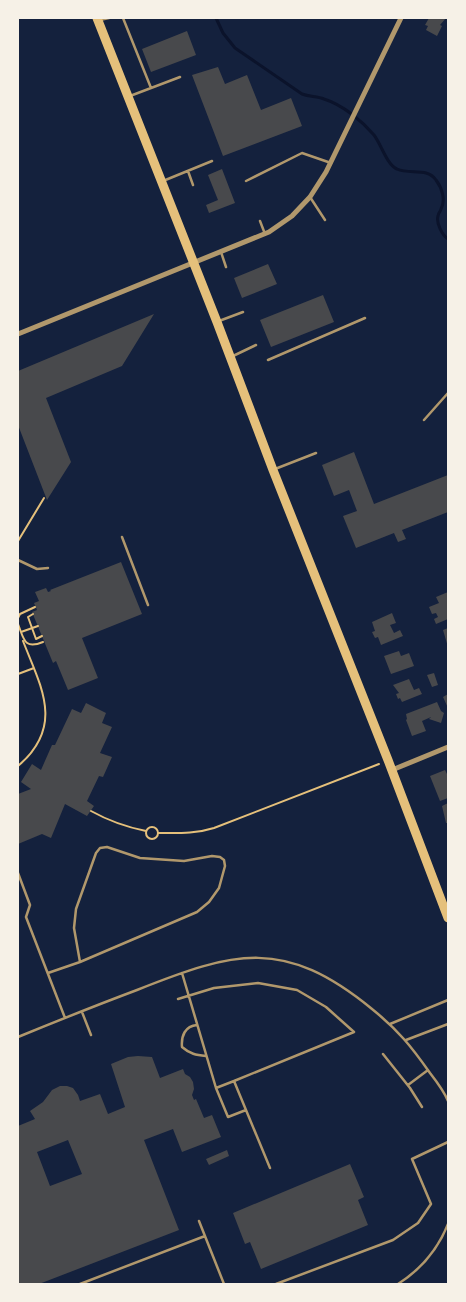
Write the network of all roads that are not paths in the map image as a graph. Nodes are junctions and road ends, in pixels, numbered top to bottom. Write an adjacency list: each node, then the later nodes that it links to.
1 (109, 18): 4 (lane)
2 (123, 18): 6 (lane)
3 (401, 18): 9 (street)
4 (98, 19): 7 (main road)
5 (180, 77): 6 (lane)
6 (152, 88): 7 (lane)
7 (128, 97): 12 (main road)
8 (212, 162): 10 (lane)
9 (331, 163): 11 (lane); 14 (street)
10 (188, 171): 12 (lane); 13 (lane)
11 (246, 181)
12 (161, 182): 19 (main road)
13 (194, 185)
14 (310, 197): 15 (lane); 17 (street)
15 (325, 220)
16 (260, 221): 17 (lane)
17 (265, 234): 18 (street)
18 (221, 252): 19 (street); 20 (lane)
19 (194, 263): 23 (main road); 24 (street)
20 (226, 267)
21 (244, 312): 23 (lane)
22 (365, 318): 27 (lane)
23 (217, 322): 26 (main road)
24 (18, 334)
25 (256, 345): 26 (lane)
26 (230, 357): 31 (main road)
27 (268, 360)
28 (448, 393): 29 (lane)
29 (424, 420)
30 (316, 453): 31 (lane)
31 (273, 470): 37 (main road)
32 (122, 537): 35 (lane)
33 (18, 560): 34 (lane)
34 (48, 568)
35 (148, 605)
36 (448, 747): 37 (street)
37 (392, 770): 39 (main road)
38 (18, 873): 41 (lane)
39 (448, 918)
40 (80, 962): 40 (lane); 41 (lane)
41 (48, 973): 47 (lane)
42 (182, 973): 43 (lane); 46 (lane); 48 (lane)
43 (188, 995): 44 (lane); 50 (lane); 57 (lane)
44 (178, 999)
45 (448, 1000): 48 (lane)
46 (82, 1012): 47 (lane); 51 (lane)
47 (65, 1018): 52 (lane)
48 (390, 1024): 53 (lane)
49 (448, 1024): 53 (lane)
50 (197, 1025): 55 (lane); 55 (lane)
51 (91, 1035)
52 (18, 1037)
53 (406, 1040): 56 (lane)
54 (384, 1054): 58 (lane)
55 (206, 1056): 59 (lane)
56 (428, 1070): 58 (lane); 60 (lane)
57 (234, 1080): 59 (lane); 62 (lane)
58 (408, 1085): 61 (lane)
59 (216, 1088): 62 (lane)
60 (448, 1101)
61 (422, 1107)
62 (246, 1110): 64 (lane)
63 (448, 1142): 70 (lane)
64 (270, 1168)
65 (199, 1221): 67 (lane)
66 (448, 1224): 71 (lane)
67 (205, 1236): 68 (lane); 69 (lane)
68 (80, 1284)
69 (224, 1284)
70 (276, 1284)
71 (398, 1284)

